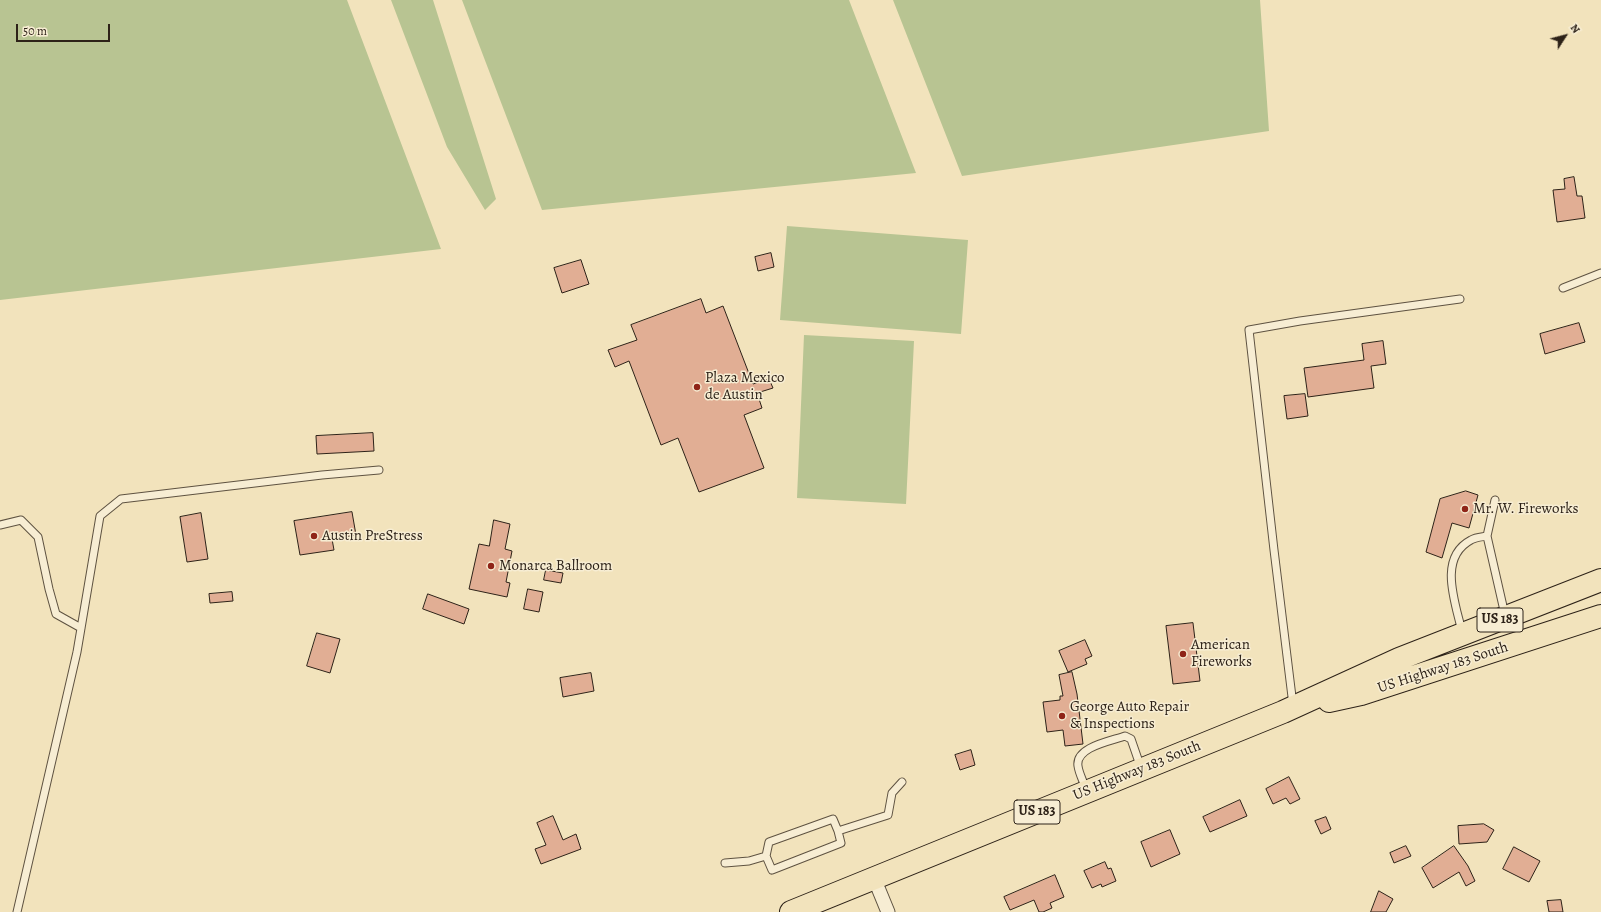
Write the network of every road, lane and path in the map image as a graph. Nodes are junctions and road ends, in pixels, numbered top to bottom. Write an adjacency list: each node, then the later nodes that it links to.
1 (1601, 273): 2 (lane)
2 (1563, 288)
3 (1460, 299): 13 (lane)
4 (378, 470): 11 (lane)
5 (1495, 500): 7 (lane)
6 (0, 525): 11 (lane)
7 (1487, 536): 10 (lane); 12 (lane)
8 (1601, 580): 10 (highway, US Highway 183 South / US 183)
9 (1601, 616): 13 (highway, US Highway 183 South / US 183)
10 (1506, 617): 12 (highway, US Highway 183 South / US 183)
11 (81, 628): 21 (lane)
12 (1463, 634): 13 (highway, US Highway 183 South / US 183)
13 (1288, 710): 14 (highway, US Highway 183 South / US 183)
14 (1142, 770): 16 (highway, US Highway 183 South / US 183); 16 (lane)
15 (902, 782): 17 (lane)
16 (1087, 792): 20 (highway, US Highway 183 South / US 183)
17 (838, 831): 18 (lane); 18 (lane)
18 (766, 856): 19 (lane)
19 (726, 862)
20 (874, 878): 22 (highway, US Highway 183 South / US 183); 23 (street)
21 (17, 912)
22 (791, 912)
23 (888, 912)

